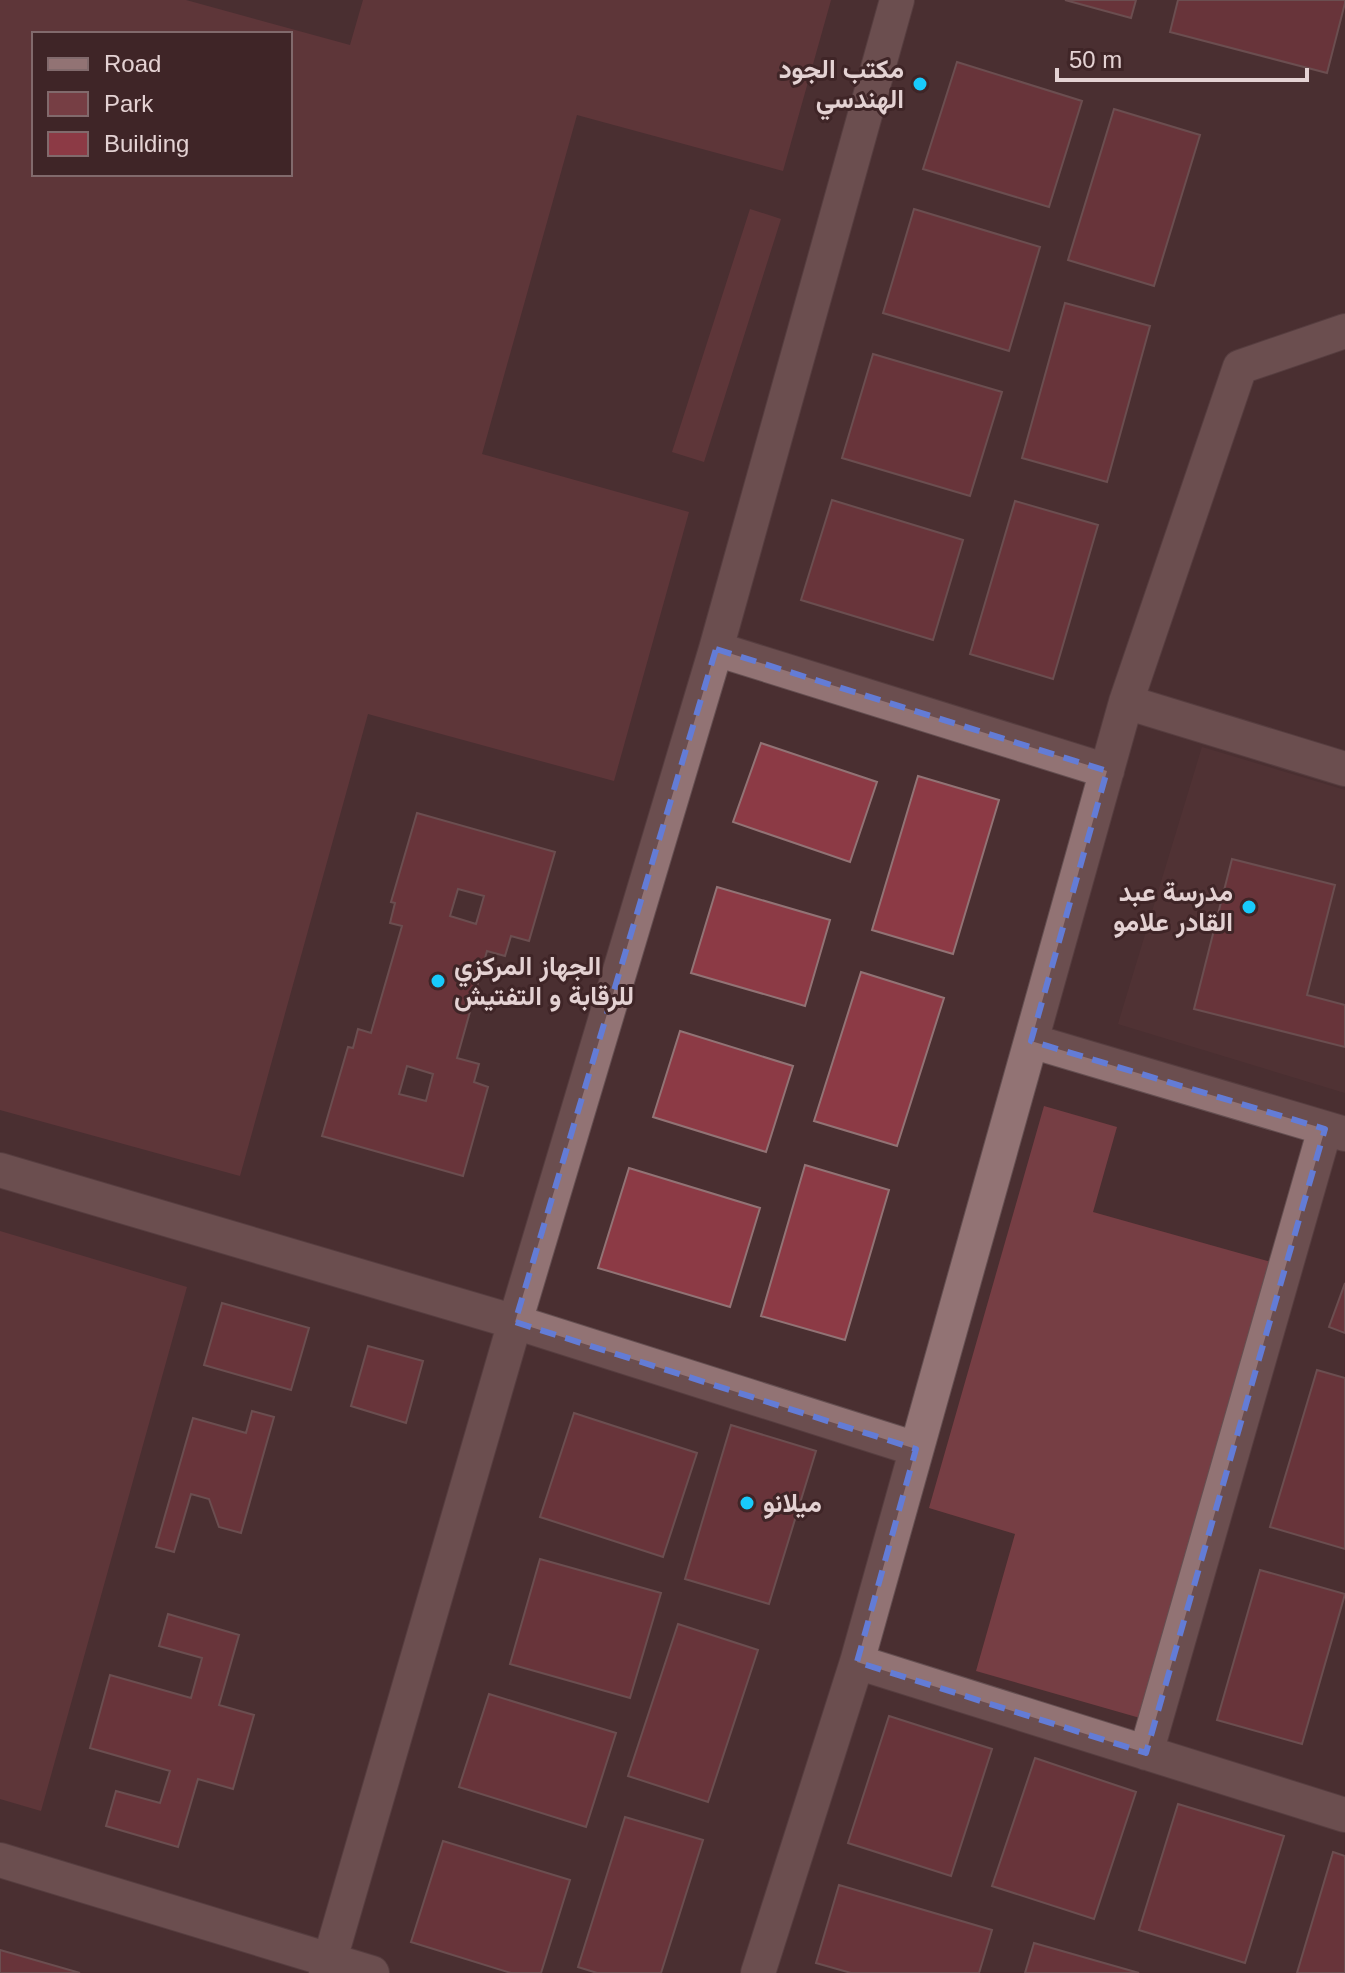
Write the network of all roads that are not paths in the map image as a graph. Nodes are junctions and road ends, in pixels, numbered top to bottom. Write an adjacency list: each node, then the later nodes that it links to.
1 (897, 0): 3 (street)
2 (1345, 331): 4 (street)
3 (716, 649): 6 (street); 10 (street)
4 (1126, 702): 5 (street); 6 (street)
5 (1345, 769)
6 (1107, 771): 7 (street)
7 (1031, 1041): 8 (street); 11 (street)
8 (1335, 1132): 13 (street)
9 (0, 1170): 10 (street)
10 (515, 1322): 11 (street); 16 (street)
11 (916, 1449): 12 (street)
12 (857, 1662): 13 (street); 18 (street)
13 (1146, 1753): 14 (street)
14 (1345, 1815)
15 (0, 1860): 16 (street)
16 (328, 1968): 17 (street)
17 (372, 1973)
18 (758, 1973)

